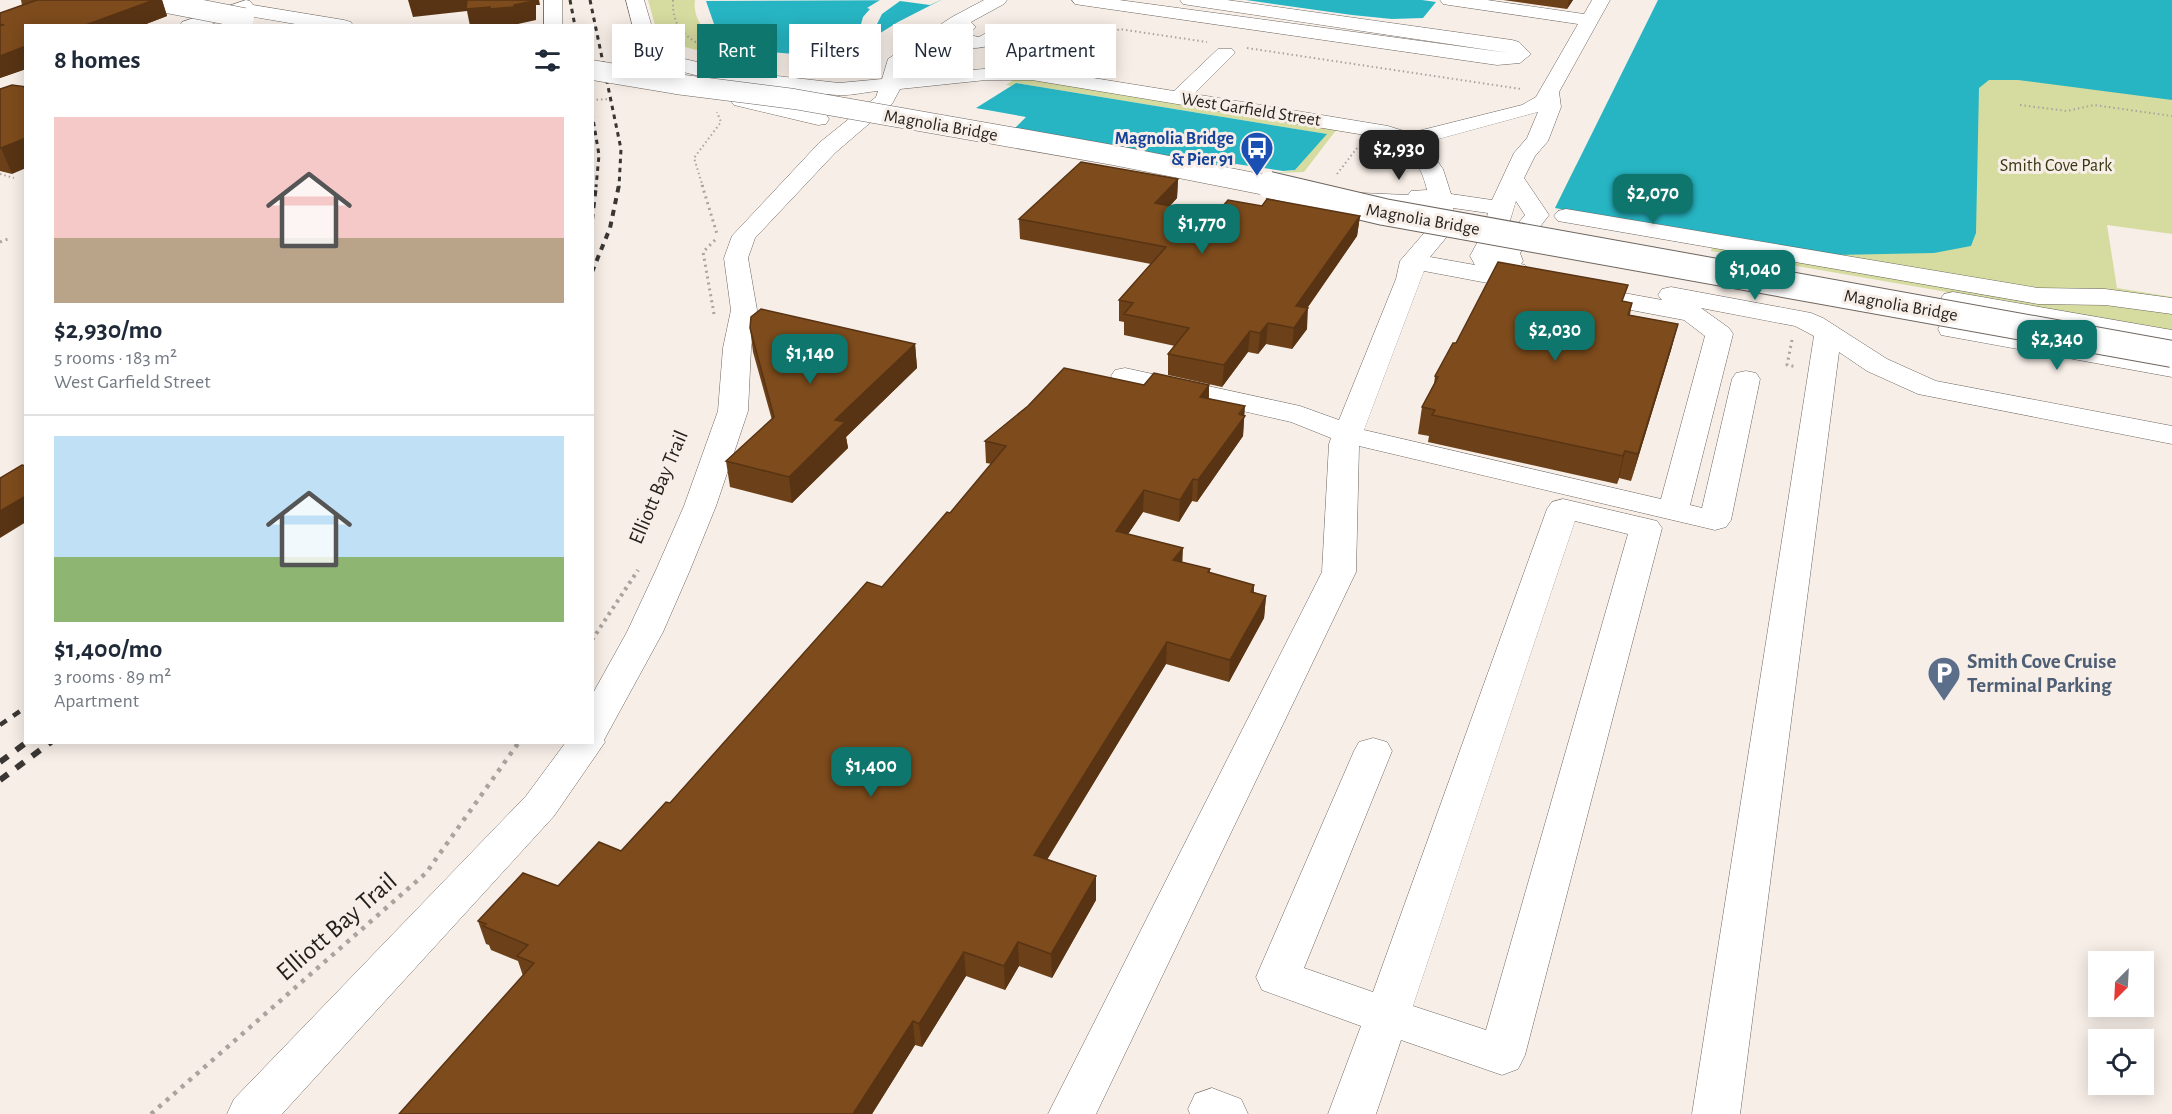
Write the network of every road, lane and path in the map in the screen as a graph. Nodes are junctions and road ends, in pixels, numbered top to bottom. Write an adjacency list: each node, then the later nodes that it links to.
1 (151, 0): 19 (main road, bridge)
2 (187, 0): 13 (main road)
3 (255, 0): 13 (main road)
4 (299, 0): 17 (main road)
5 (553, 0): 21 (main road)
6 (635, 0): 22 (main road)
7 (673, 0): 28 (path)
8 (998, 0): 23 (main road)
9 (1081, 0): 15 (main road)
10 (1189, 0): 27 (main road)
11 (1449, 0): 14 (main road)
12 (1600, 0): 16 (main road)
13 (235, 8): 17 (main road); 18 (main road)
14 (1522, 10): 16 (main road); 27 (main road)
15 (1094, 19): 24 (main road); 25 (main road); 27 (main road); 39 (main road)
16 (1590, 20): 31 (main road)
17 (318, 21): 20 (main road)
18 (194, 24)
19 (277, 24)
20 (334, 24)
21 (553, 24)
22 (641, 24)
23 (962, 24)
24 (1079, 24)
25 (1089, 24)
26 (1116, 31): 29 (path)
27 (1517, 40): 31 (main road)
28 (697, 43)
29 (1219, 48): 43 (main road)
30 (1247, 48): 39 (path)
31 (1554, 52): 39 (main road)
32 (685, 56): 40 (main road, West Garfield Street)
33 (594, 70): 38 (main road, Magnolia Bridge, bridge)
34 (893, 74): 40 (main road)
35 (985, 75): 40 (main road, West Garfield Street)
36 (1059, 78): 43 (main road, West Garfield Street)
37 (594, 82): 41 (main road, Magnolia Bridge)
38 (676, 84): 42 (main road, Magnolia Bridge, bridge); 44 (main road, Magnolia Bridge, bridge)
39 (1538, 84): 48 (main road); 52 (main road)
40 (891, 85): 78 (main road)
41 (641, 91): 44 (main road); 46 (main road, Magnolia Bridge)
42 (707, 97): 46 (main road, bridge); 60 (main road, Magnolia Bridge, bridge); 66 (path)
43 (1179, 97): 49 (main road, West Garfield Street)
44 (741, 101): 46 (main road, Magnolia Bridge); 46 (main road)
45 (2020, 105): 47 (path)
46 (806, 111): 60 (main road, Magnolia Bridge, bridge)
47 (2172, 116)
48 (1494, 118): 49 (main road); 52 (main road)
49 (1408, 140): 59 (main road)
50 (1355, 144): 51 (main road); 57 (path)
51 (1384, 152)
52 (1525, 153): 56 (main road)
53 (1095, 160): 59 (main road)
54 (0, 174): 55 (path)
55 (14, 178)
56 (1513, 179): 61 (main road); 64 (main road)
57 (1331, 182)
58 (1363, 182): 59 (main road)
59 (1441, 197): 61 (main road); 63 (main road)
60 (1347, 204): 68 (main road, bridge); 69 (main road, Magnolia Bridge, bridge); 70 (main road, bridge)
61 (1500, 208): 64 (main road)
62 (1566, 216): 65 (main road)
63 (1413, 261): 73 (main road); 75 (main road)
64 (1527, 271): 67 (main road)
65 (2172, 306)
66 (715, 320)
67 (1828, 333): 74 (main road); 87 (main road)
68 (2172, 338)
69 (2172, 354)
70 (2172, 369)
71 (1125, 376): 73 (main road)
72 (1746, 379): 75 (main road)
73 (1349, 435): 75 (main road); 85 (main road)
74 (2172, 435)
75 (1673, 511)
76 (642, 564): 77 (path, Elliott Bay Trail)
77 (594, 637)
78 (594, 726)
79 (517, 744): 83 (path, Elliott Bay Trail)
80 (585, 744): 84 (main road)
81 (1373, 751): 82 (main road)
82 (1387, 1016): 82 (main road); 86 (main road)
83 (151, 1114)
84 (251, 1114)
85 (1072, 1114)
86 (1352, 1114)
87 (1716, 1114)

